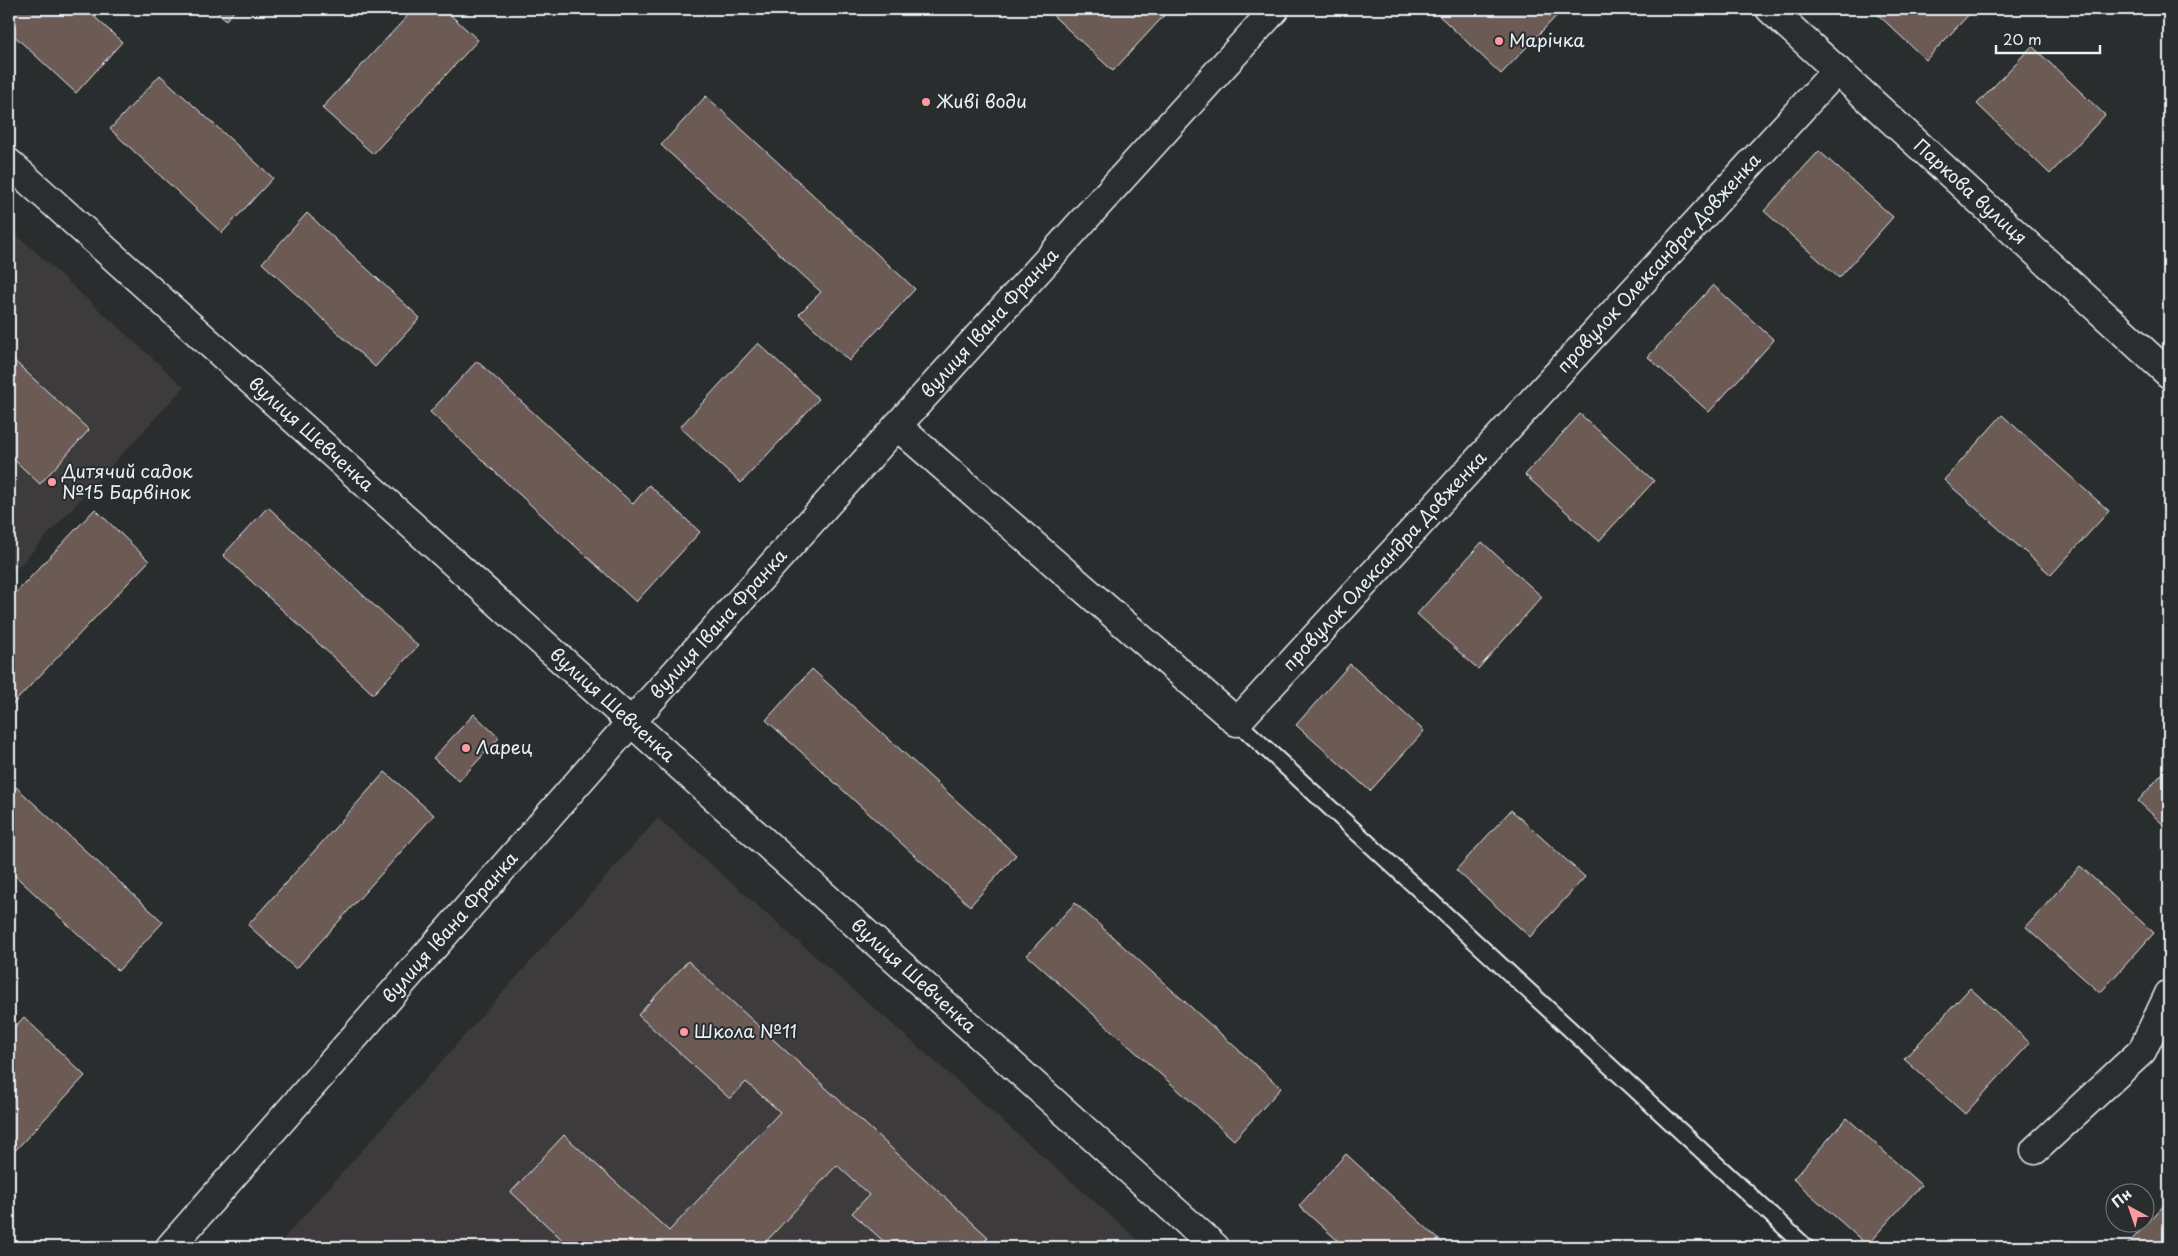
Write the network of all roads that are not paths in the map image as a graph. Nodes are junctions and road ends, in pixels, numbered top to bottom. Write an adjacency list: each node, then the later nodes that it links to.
1 (1276, 9): 6 (street, вулиця Івана Франка)
2 (1770, 9): 3 (street, Паркова вулиця)
3 (1837, 70): 5 (street, Паркова вулиця); 8 (street, провулок Олександра Довженка)
4 (9, 163): 7 (street, вулиця Шевченка)
5 (2169, 374)
6 (897, 426): 7 (street, вулиця Івана Франка); 8 (street)
7 (632, 721): 11 (street, вулиця Івана Франка); 12 (street, вулиця Шевченка)
8 (1238, 722): 13 (lane)
9 (2169, 994): 10 (street)
10 (2035, 1150)
11 (170, 1247)
12 (1215, 1247)
13 (1806, 1247)

